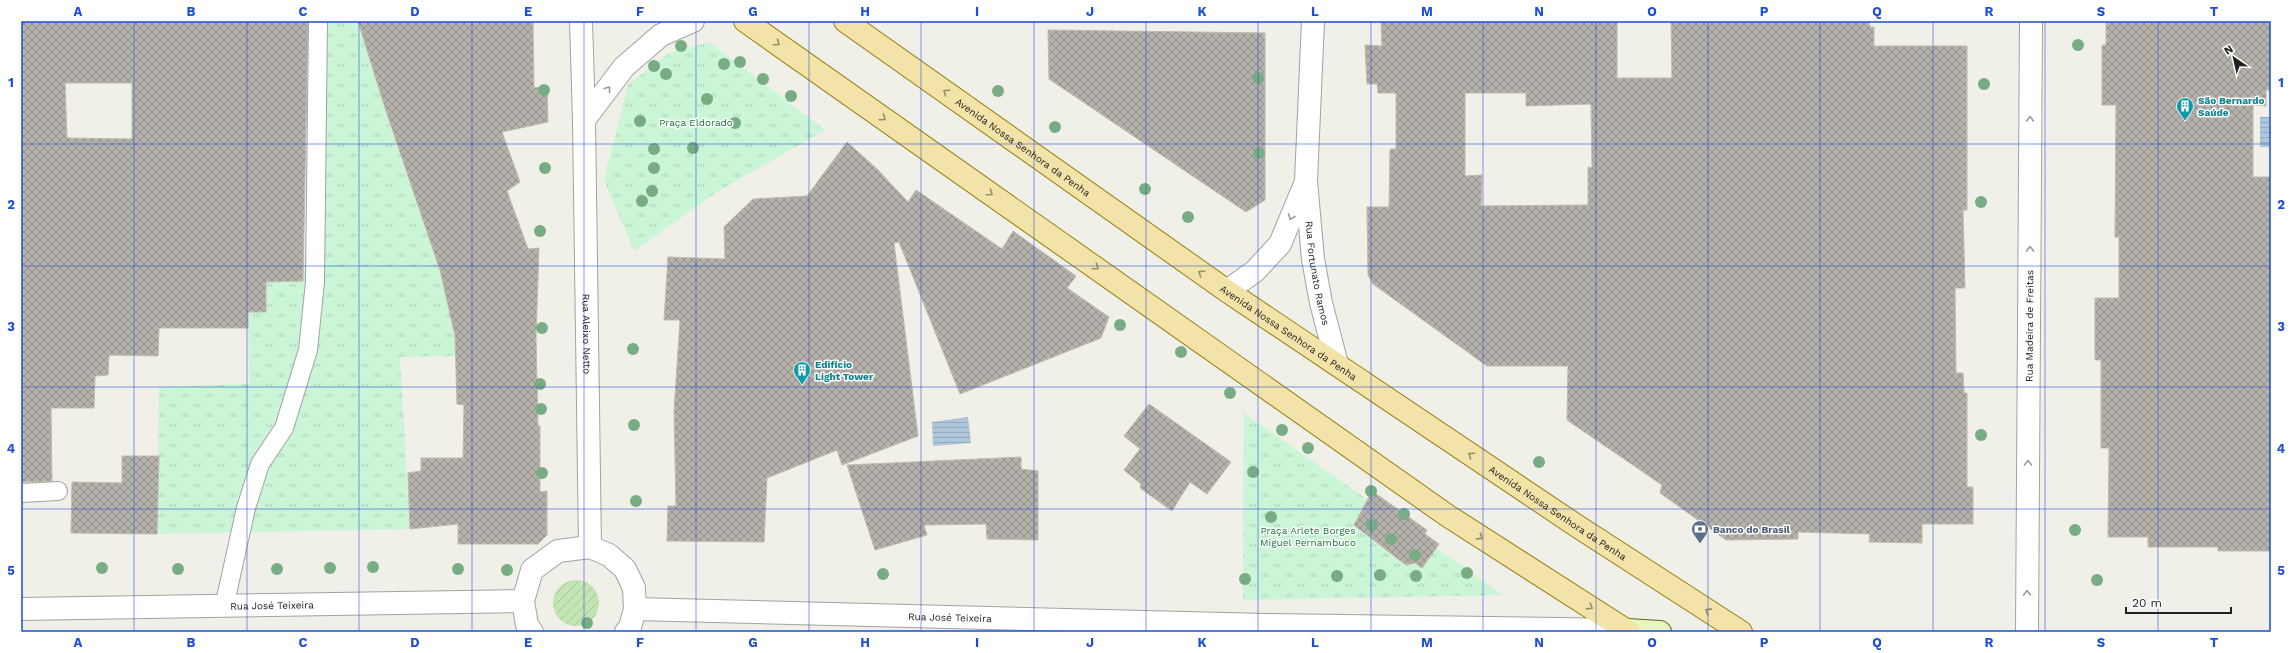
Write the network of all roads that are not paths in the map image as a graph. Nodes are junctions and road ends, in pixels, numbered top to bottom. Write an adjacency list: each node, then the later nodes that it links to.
1 (318, 21): 16 (lane)
2 (581, 21): 8 (street, Rua Aleixo Netto)
3 (693, 21): 8 (street, one-way to 3)
4 (745, 21): 21 (main road, one-way to 21)
5 (845, 21): 10 (main road, Avenida Nossa Senhora da Penha, one-way to 5)
6 (1313, 21): 9 (street, Rua Fortunato Ramos)
7 (2031, 21): 26 (street, Rua Madeira de Freitas, one-way to 7)
8 (584, 120): 14 (street, Rua Aleixo Netto)
9 (1306, 181): 10 (street, Rua Fortunato Ramos, one-way to 10); 11 (street, Rua Fortunato Ramos)
10 (1227, 291): 11 (main road, Avenida Nossa Senhora da Penha)
11 (1337, 364): 25 (main road, Avenida Nossa Senhora da Penha, one-way to 11)
12 (58, 491): 13 (lane)
13 (21, 493)
14 (590, 547): 15 (street); 18 (street)
15 (523, 601): 16 (street, Rua José Teixeira); 22 (street)
16 (224, 607): 17 (street, Rua José Teixeira)
17 (21, 609)
18 (635, 609): 19 (street, Rua José Teixeira); 23 (street)
19 (1266, 629): 20 (street)
20 (1316, 629): 21 (street)
21 (1628, 631): 24 (street)
22 (532, 632)
23 (626, 632)
24 (1660, 632)
25 (1741, 632)
26 (2027, 632)

